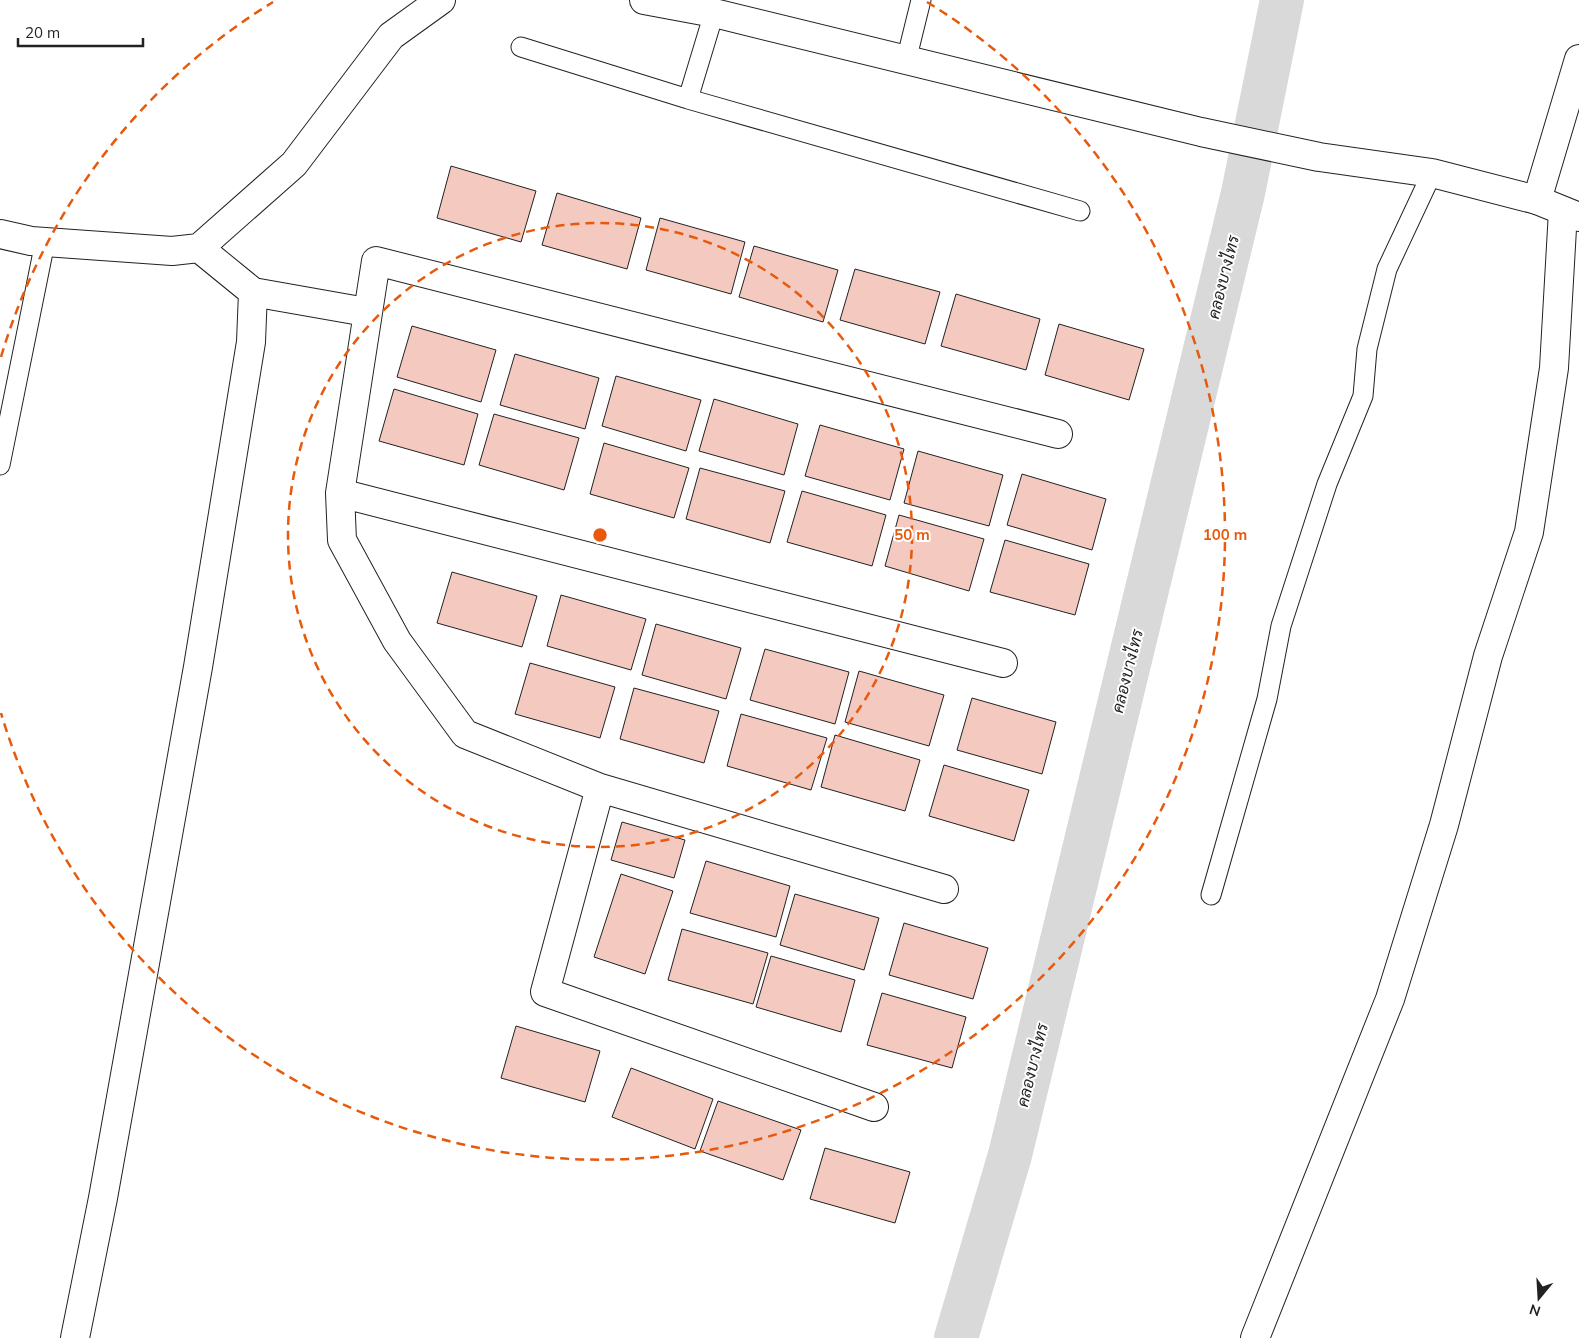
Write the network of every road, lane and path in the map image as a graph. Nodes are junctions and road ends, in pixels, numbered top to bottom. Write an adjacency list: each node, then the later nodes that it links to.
1 (441, 0): 15 (street)
2 (644, 0): 4 (street)
3 (921, 0): 7 (lane)
4 (714, 13): 7 (street); 8 (lane)
5 (521, 46): 8 (lane)
6 (1579, 59): 10 (street)
7 (906, 60): 9 (street)
8 (688, 99): 11 (lane)
9 (1432, 173): 10 (street); 24 (lane)
10 (1537, 200): 12 (street)
11 (1080, 211)
12 (1571, 214): 27 (street)
13 (0, 234): 14 (street)
14 (45, 242): 15 (street); 19 (lane)
15 (200, 248): 16 (street)
16 (253, 292): 17 (street); 26 (street)
17 (366, 312): 18 (street); 20 (street)
18 (1058, 434)
19 (0, 465)
20 (340, 492): 21 (street); 22 (street)
21 (1002, 663)
22 (600, 788): 23 (street); 25 (street)
23 (944, 889)
24 (1211, 895)
25 (874, 1107)
26 (75, 1338)
27 (1255, 1338)

